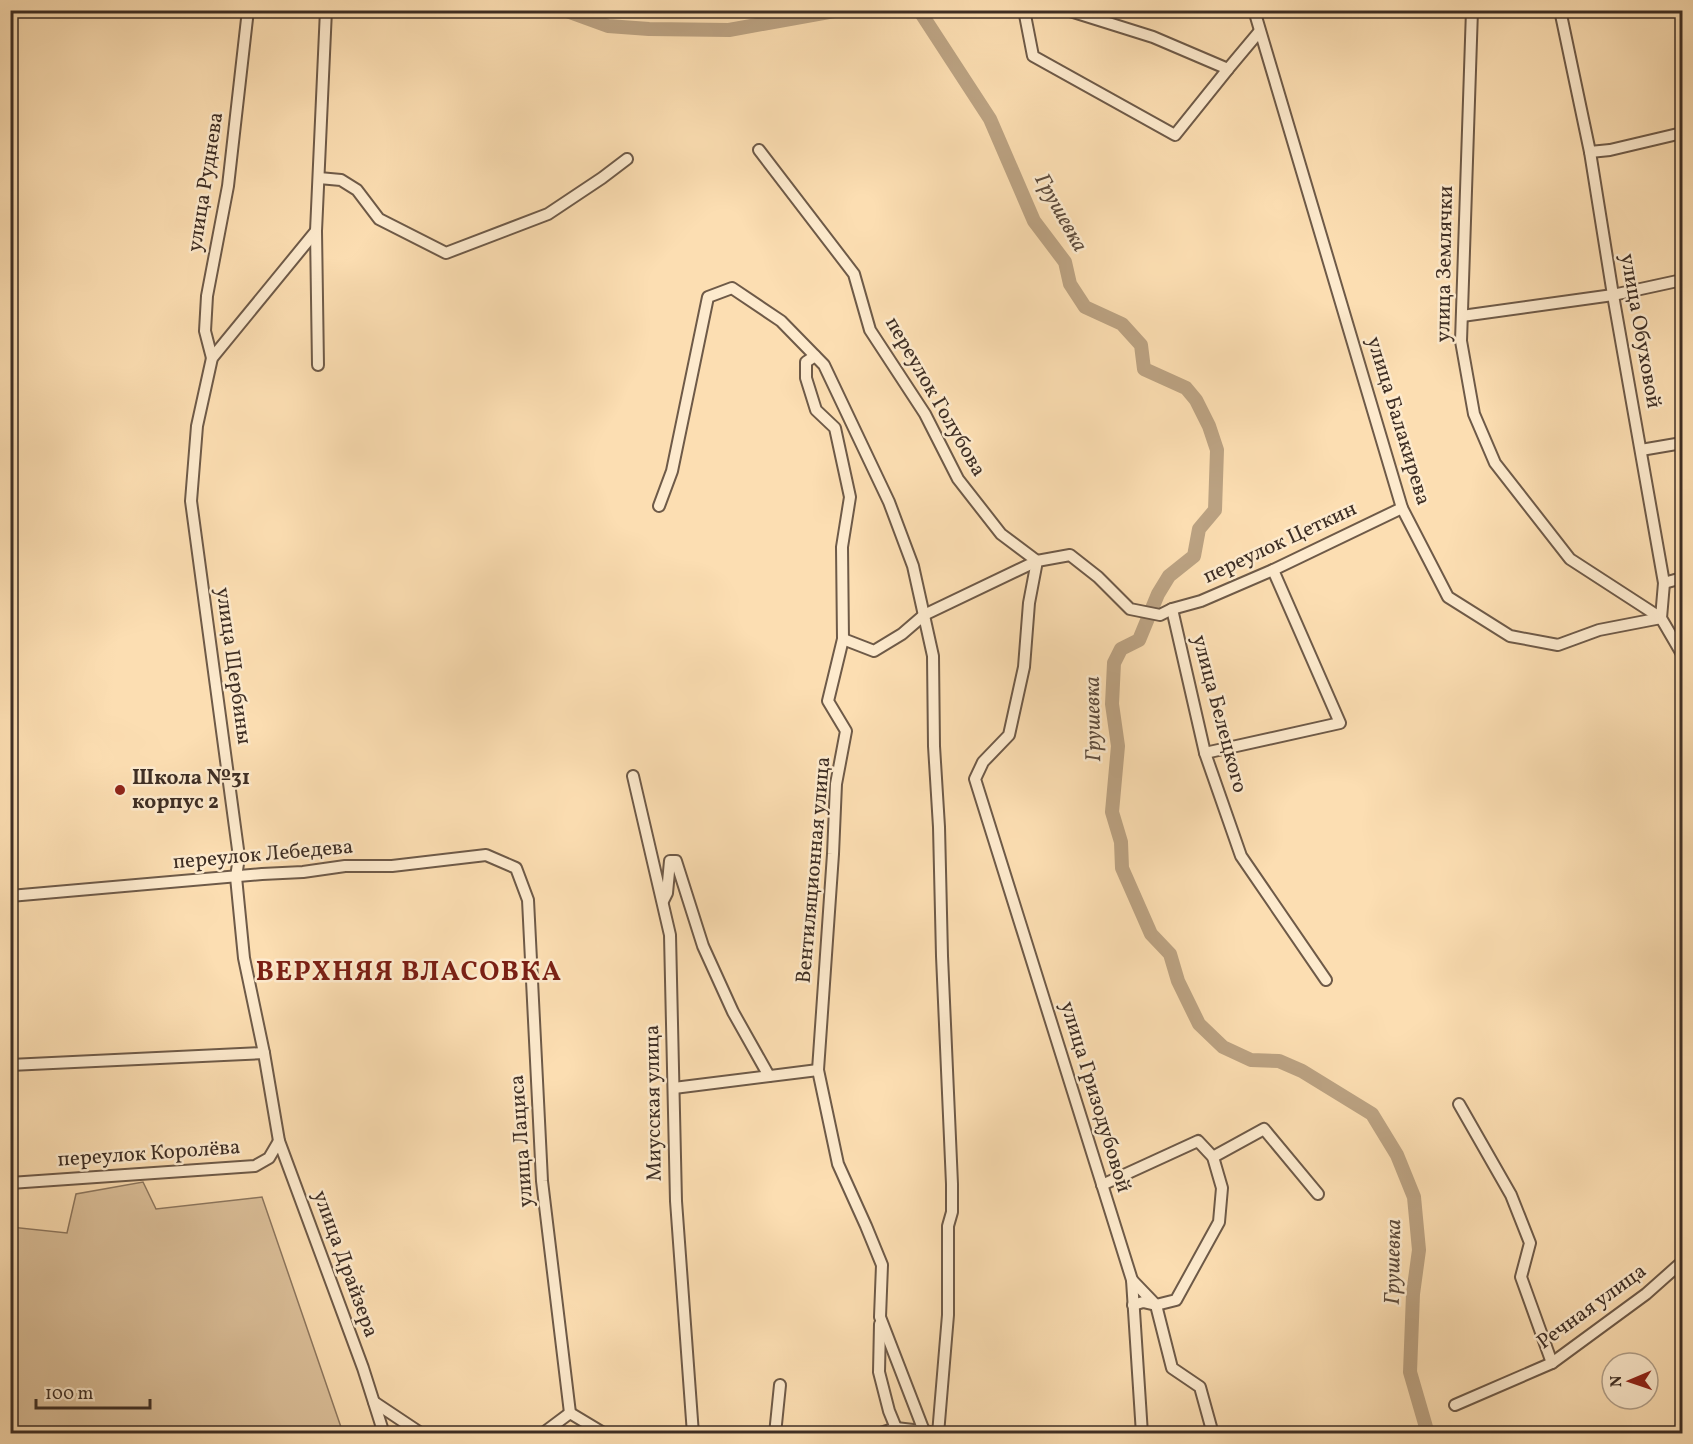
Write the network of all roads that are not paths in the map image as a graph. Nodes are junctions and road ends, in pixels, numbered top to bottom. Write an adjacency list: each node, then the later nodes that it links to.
1 (248, 10): 20 (street, улица Руднева)
2 (326, 10): 14 (street)
3 (1024, 10): 9 (street)
4 (1067, 10): 9 (street)
5 (1254, 10): 8 (street, улица Балакирева)
6 (1472, 10): 18 (street, улица Землячки)
7 (1560, 10): 12 (street, улица Обуховой)
8 (1259, 32): 9 (street); 25 (street, улица Балакирева)
9 (1228, 69)
10 (1683, 133): 12 (street)
11 (759, 150): 26 (street, переулок Голубова)
12 (1590, 152): 17 (street, улица Обуховой)
13 (627, 159): 14 (street)
14 (319, 178): 15 (street)
15 (316, 231): 20 (street, улица Щербины); 21 (street)
16 (1683, 280): 17 (street)
17 (1613, 295): 18 (street); 23 (street, улица Обуховой)
18 (1462, 316): 32 (street, улица Землячки)
19 (815, 356): 24 (street); 31 (street); 33 (street, Вентиляционная улица)
20 (212, 358): 38 (street, улица Щербины)
21 (318, 365)
22 (1683, 443): 23 (street)
23 (1641, 450): 29 (street, улица Обуховой)
24 (659, 506)
25 (1402, 507): 27 (street, переулок Цеткин); 32 (street, улица Балакирева)
26 (1037, 561): 30 (street, переулок Цеткин); 31 (street); 51 (street, улица Гризодубовой)
27 (1273, 570): 30 (street, переулок Цеткин); 35 (street)
28 (1683, 578): 29 (street)
29 (1664, 583): 32 (street, улица Обуховой)
30 (1172, 609): 35 (street, улица Белецкого)
31 (924, 615): 33 (street); 73 (street)
32 (1661, 618): 34 (street)
33 (843, 639): 44 (street, Вентиляционная улица)
34 (1683, 654)
35 (1205, 753): 41 (street, улица Белецкого)
36 (633, 776): 40 (street, Миусская улица)
37 (516, 868): 38 (street, переулок Лебедева); 62 (street, улица Лациса)
38 (236, 877): 39 (street, переулок Лебедева); 42 (street, улица Щербины)
39 (10, 896)
40 (663, 902): 45 (street); 46 (street, Миусская улица)
41 (1326, 980)
42 (264, 1053): 43 (street); 48 (street, улица Щербины)
43 (10, 1065)
44 (818, 1070): 45 (street); 57 (street, Вентиляционная улица)
45 (769, 1076): 46 (street)
46 (674, 1088): 70 (street, Миусская улица)
47 (1459, 1104): 58 (street)
48 (279, 1141): 50 (street, переулок Королёва); 60 (street, улица Драйзера)
49 (1213, 1156): 51 (street); 52 (street); 56 (street)
50 (10, 1183)
51 (1102, 1185): 54 (street, улица Гризодубовой)
52 (1318, 1194)
53 (1683, 1262): 58 (street, Речная улица)
54 (1132, 1280): 55 (street, улица Гризодубовой); 56 (street)
55 (1133, 1305): 56 (street); 65 (street, улица Гризодубовой)
56 (1156, 1305): 74 (street)
57 (880, 1317): 63 (street, Вентиляционная улица); 64 (street, Вентиляционная улица)
58 (1552, 1363): 61 (street, Речная улица)
59 (780, 1385): 71 (street)
60 (374, 1401): 66 (street, улица Драйзера); 67 (street)
61 (1455, 1405)
62 (570, 1413): 68 (street); 69 (street)
63 (896, 1428): 64 (street); 72 (street)
64 (924, 1431): 73 (street)
65 (1139, 1433)
66 (384, 1434)
67 (422, 1434)
68 (543, 1434)
69 (605, 1434)
70 (693, 1434)
71 (775, 1434)
72 (878, 1434)
73 (937, 1434)
74 (1213, 1434)

